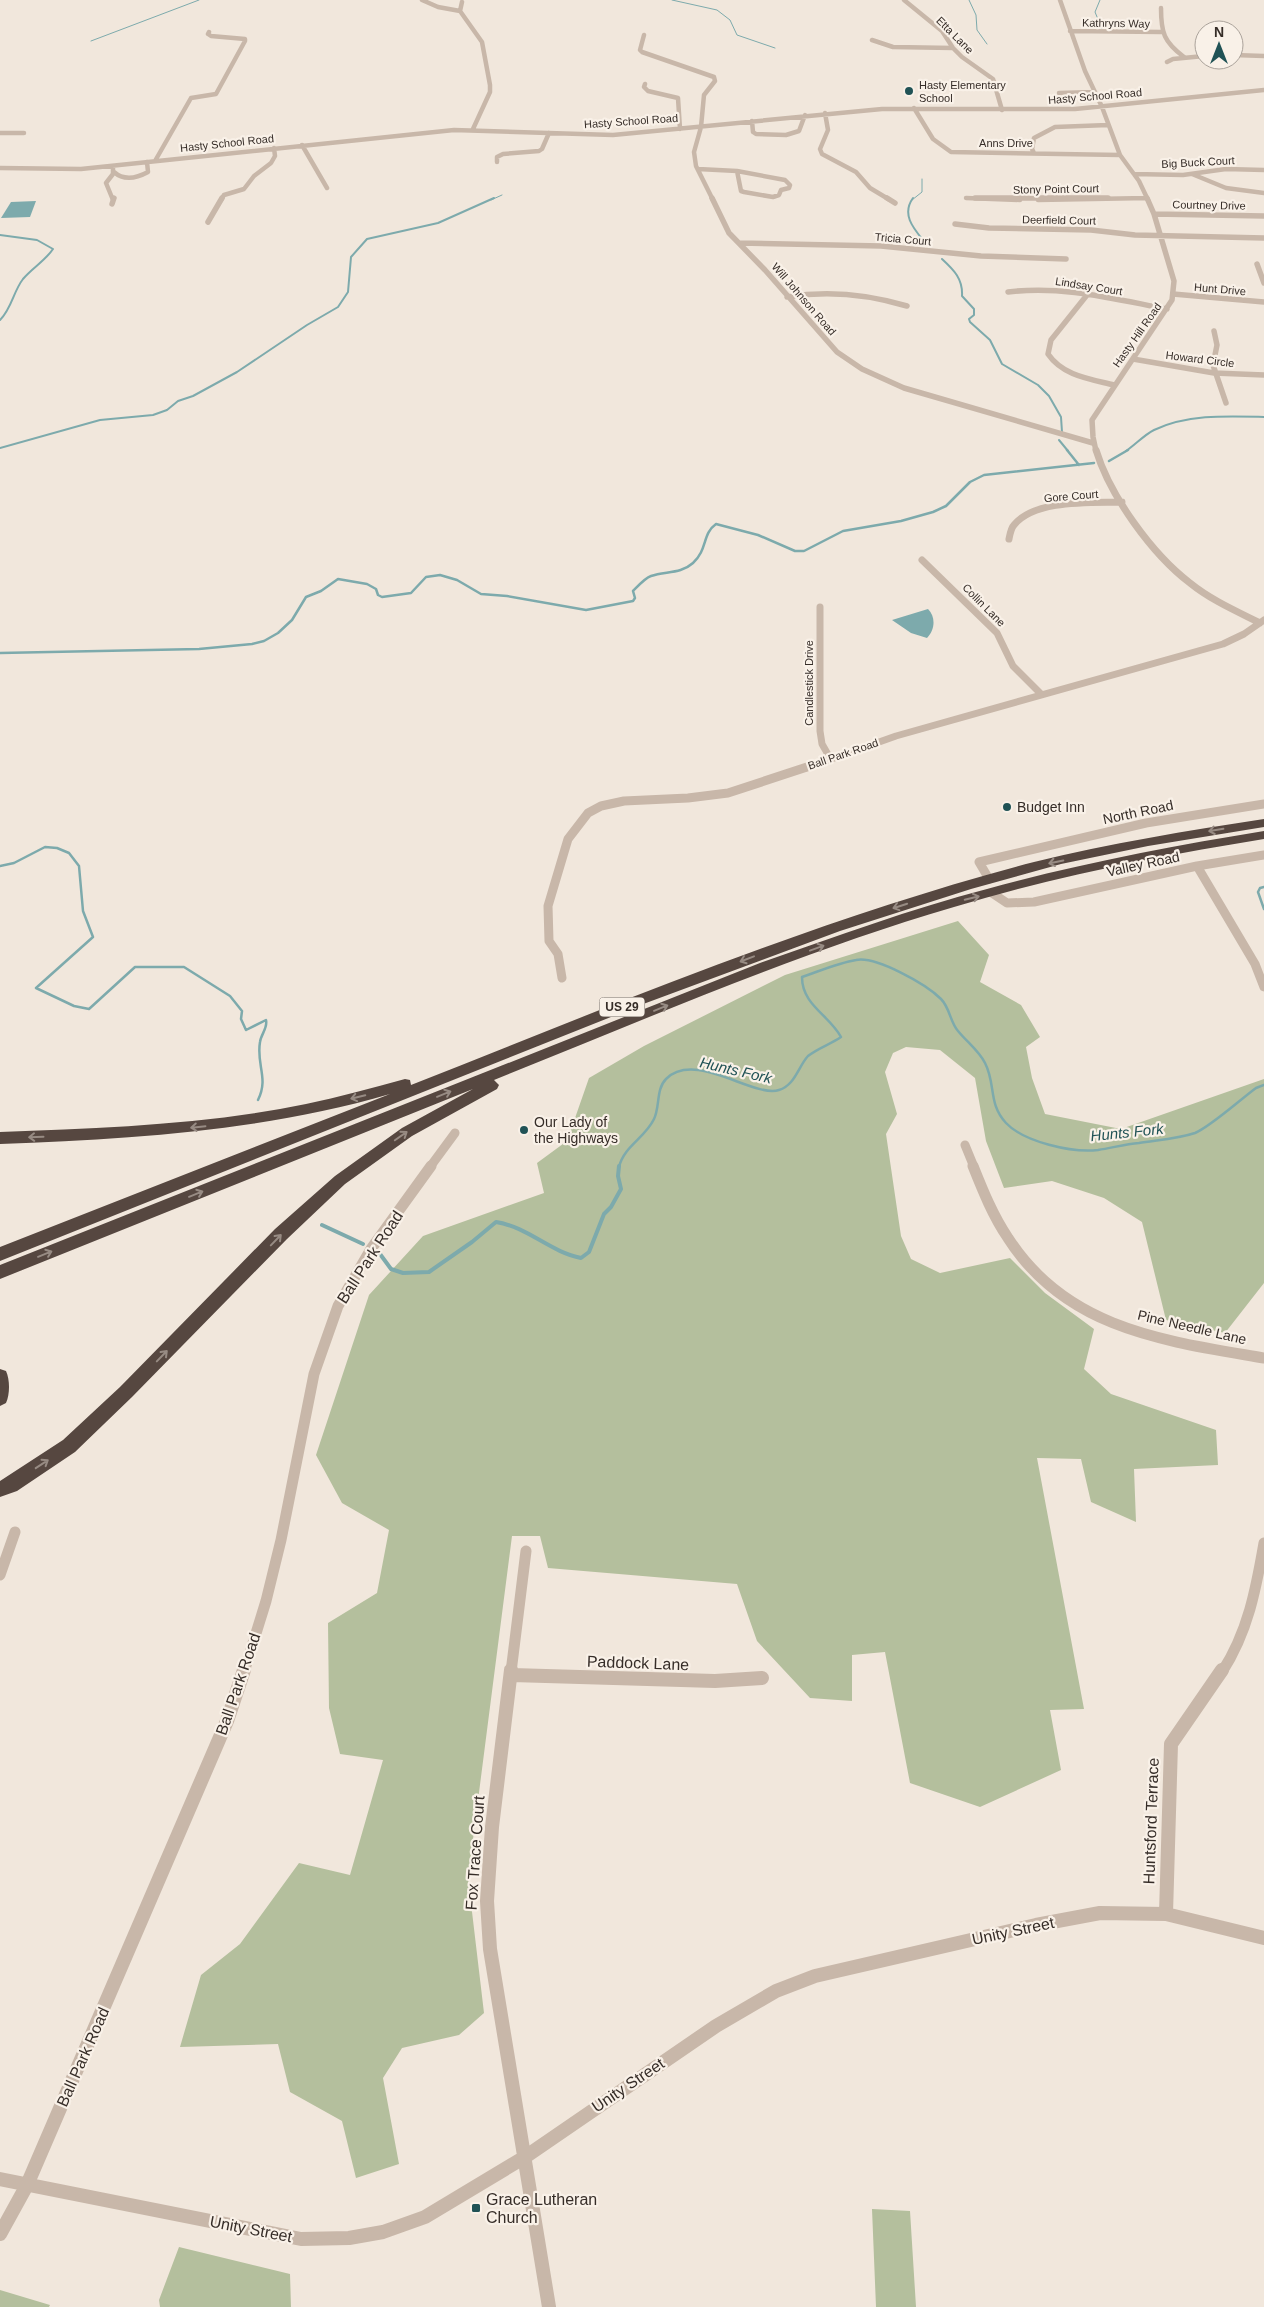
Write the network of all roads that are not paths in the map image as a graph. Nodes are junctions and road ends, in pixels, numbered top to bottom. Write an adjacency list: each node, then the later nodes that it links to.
1 (422, 0): 6 (street)
2 (904, 0): 12 (street, Etta Lane)
3 (1060, 0): 7 (street, Hasty Hill Road)
4 (462, 2): 6 (street)
5 (1161, 8): 9 (street)
6 (460, 11): 31 (street)
7 (1070, 31): 9 (street, Kathryns Way); 20 (street, Hasty Hill Road)
8 (209, 32): 39 (street)
9 (1161, 32): 16 (street)
10 (644, 35): 29 (street, Will Johnson Road)
11 (872, 40): 12 (street)
12 (954, 48): 24 (street, Etta Lane)
13 (1244, 55): 15 (street)
14 (1194, 56): 16 (street)
15 (1264, 56)
16 (1184, 57): 17 (street)
17 (1167, 62)
18 (645, 84): 30 (street)
19 (1264, 90): 22 (street, Hasty School Road)
20 (1095, 92): 21 (street); 22 (street, Hasty Hill Road)
21 (1059, 93)
22 (1102, 107): 24 (street, Hasty School Road); 28 (street, Hasty Hill Road)
23 (914, 108): 24 (street, Hasty School Road); 25 (street, Hasty School Road); 37 (street, Anns Drive)
24 (1002, 110)
25 (826, 113): 26 (street, Hasty School Road); 53 (street)
26 (805, 115): 27 (street, Hasty School Road); 27 (street)
27 (752, 121): 29 (street, Hasty School Road)
28 (1108, 125): 37 (street); 38 (street, Hasty Hill Road)
29 (700, 127): 30 (street, Hasty School Road); 44 (street, Will Johnson Road)
30 (680, 128): 34 (street, Hasty School Road)
31 (473, 129): 34 (street, Hasty School Road); 35 (street, Hasty School Road)
32 (0, 133): 33 (street)
33 (24, 133)
34 (550, 133): 41 (street)
35 (302, 145): 36 (street, Hasty School Road); 49 (street)
36 (274, 148): 39 (street, Hasty School Road); 57 (street)
37 (1034, 154): 38 (street, Anns Drive)
38 (1120, 155): 47 (street, Hasty Hill Road)
39 (156, 161): 40 (street, Hasty School Road)
40 (147, 162): 43 (street, Hasty School Road); 43 (street)
41 (497, 162)
42 (0, 168): 43 (street, Hasty School Road)
43 (113, 169): 54 (street)
44 (698, 169): 46 (street); 61 (street, Will Johnson Road)
45 (1264, 170): 48 (street, Big Buck Court)
46 (737, 171): 46 (street)
47 (1134, 174): 48 (street, Big Buck Court); 52 (street, Hasty Hill Road)
48 (1192, 174): 50 (street)
49 (326, 188)
50 (1264, 193)
51 (966, 198): 52 (street, Stony Point Court)
52 (1147, 198): 55 (street, Hasty Hill Road)
53 (895, 203)
54 (112, 204)
55 (1154, 214): 56 (street, Courtney Drive); 59 (street, Hasty Hill Road)
56 (1264, 216)
57 (208, 222)
58 (955, 224): 59 (street, Deerfield Court)
59 (1162, 236): 60 (street, Deerfield Court); 66 (street, Hasty Hill Road)
60 (1264, 238)
61 (739, 243): 62 (street, Tricia Court); 68 (street, Will Johnson Road)
62 (1066, 259)
63 (1256, 264): 64 (street)
64 (1264, 283)
65 (1008, 292): 67 (street, Lindsay Court)
66 (1173, 294): 69 (street, Hunt Drive); 71 (street, Hasty Hill Road)
67 (1087, 295): 71 (street, Lindsay Court); 76 (street)
68 (787, 297): 70 (street); 78 (street, Will Johnson Road)
69 (1264, 302)
70 (906, 306)
71 (1167, 309): 73 (street, Hasty Hill Road)
72 (1214, 331): 74 (street)
73 (1133, 359): 74 (street, Howard Circle); 76 (street, Hasty Hill Road)
74 (1214, 373): 75 (street, Howard Circle); 77 (street)
75 (1264, 375)
76 (1114, 385): 78 (street, Hasty Hill Road)
77 (1226, 403)
78 (1092, 443): 79 (street, Hasty Hill Road)
79 (1122, 502): 80 (street, Gore Court); 83 (street, Hasty Hill Road)
80 (1009, 539)
81 (922, 560): 84 (street, Collin Lane)
82 (820, 607): 85 (street, Candlestick Drive)
83 (1262, 622): 84 (street, Ball Park Road)
84 (1041, 694): 85 (street, Ball Park Road)
85 (830, 758): 92 (street, Ball Park Road)
86 (1264, 804): 91 (street, North Road)
87 (1264, 823): 91 (highway, US 29, one-way to 91)
88 (1264, 835): 91 (highway, US 29)
89 (1264, 856): 90 (street)
90 (1197, 866): 91 (street, Valley Road); 93 (street, Valley Road)
91 (991, 886): 94 (highway, US 29, one-way to 94); 95 (highway, US 29, one-way to 91)
92 (562, 978)
93 (1264, 987)
94 (538, 1041): 97 (highway, one-way to 97); 99 (highway, US 29)
95 (572, 1043): 100 (highway, US 29, one-way to 95); 104 (highway, one-way to 95)
96 (455, 1134): 115 (street, Ball Park Road)
97 (0, 1138)
98 (965, 1145): 101 (street, Pine Needle Lane)
99 (0, 1254)
100 (0, 1272)
101 (1264, 1358)
102 (0, 1376): 103 (highway)
103 (0, 1398)
104 (0, 1489)
105 (15, 1532): 108 (street)
106 (1264, 1543): 111 (street, Huntsford Terrace)
107 (526, 1550): 109 (street, Fox Trace Court)
108 (0, 1575)
109 (512, 1675): 110 (street, Paddock Lane); 113 (street, Fox Trace Court)
110 (762, 1678)
111 (1166, 1914): 112 (street, Unity Street); 113 (street, Unity Street)
112 (1264, 1938)
113 (525, 2157): 115 (street, Unity Street); 117 (street, Fox Trace Court)
114 (0, 2179): 115 (street, Unity Street)
115 (27, 2185): 116 (street, Ball Park Road)
116 (0, 2234)
117 (548, 2307)

